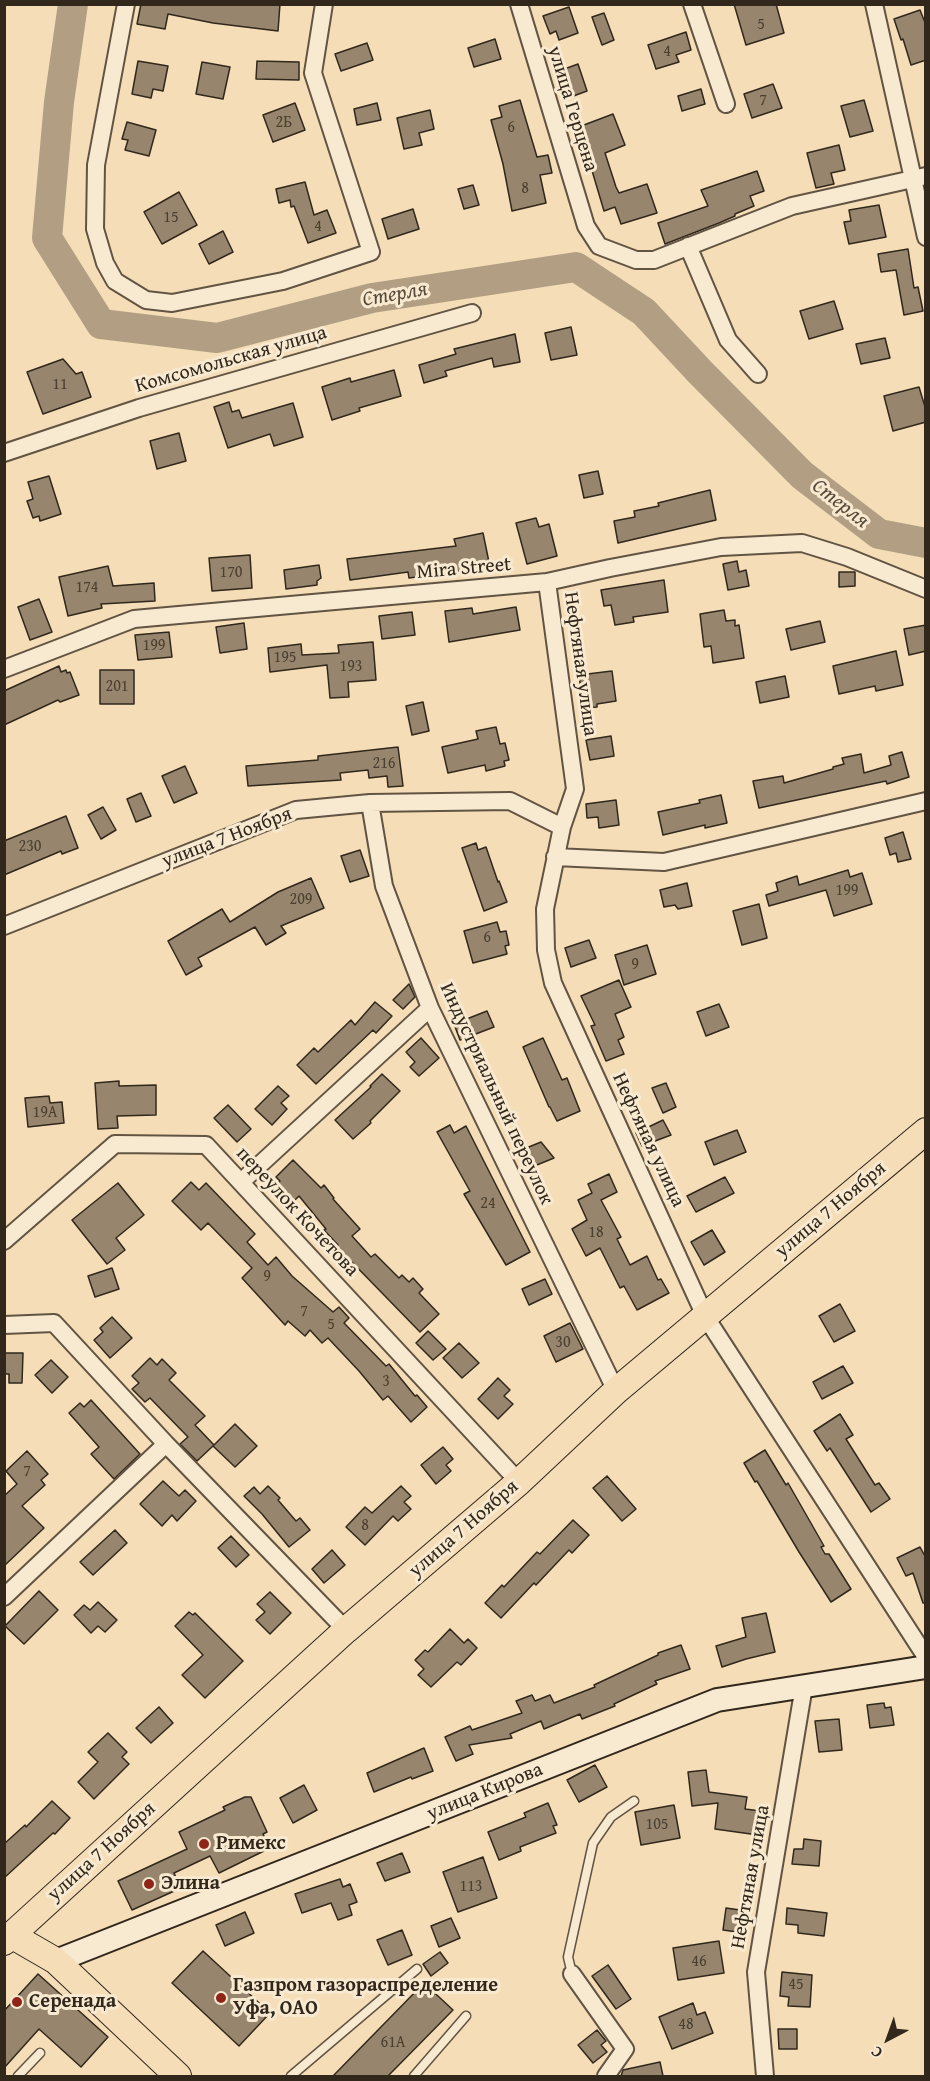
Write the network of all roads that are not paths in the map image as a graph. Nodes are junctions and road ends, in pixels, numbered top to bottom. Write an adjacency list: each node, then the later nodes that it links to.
1 (126, 4): 2 (street)
2 (324, 4)
3 (519, 4): 9 (street, улица Герцена)
4 (692, 4): 6 (street)
5 (874, 4): 7 (street)
6 (726, 104)
7 (919, 177): 8 (street); 9 (street)
8 (926, 237)
9 (688, 246): 11 (street)
10 (472, 313): 12 (street, Комсомольская улица)
11 (758, 374)
12 (4, 453)
13 (547, 582): 14 (street, Mira Street); 15 (street, Mira Street); 18 (street, Нефтяная улица)
14 (926, 589)
15 (4, 669)
16 (926, 801): 19 (street)
17 (370, 803): 18 (street, улица 7 Ноября); 20 (street, улица 7 Ноября); 21 (street, Индустриальный переулок)
18 (562, 827): 19 (street, Нефтяная улица)
19 (555, 857): 25 (street, Нефтяная улица)
20 (4, 926)
21 (430, 1008): 23 (street); 27 (street, Индустриальный переулок)
22 (926, 1131): 25 (main road, улица 7 Ноября)
23 (241, 1182): 24 (street, переулок Кочетова); 29 (street, переулок Кочетова)
24 (4, 1241)
25 (705, 1316): 27 (main road, улица 7 Ноября); 32 (street, Нефтяная улица)
26 (4, 1325): 28 (street)
27 (616, 1391): 29 (main road, улица 7 Ноября)
28 (166, 1444): 30 (street); 31 (street)
29 (519, 1482): 31 (main road, улица 7 Ноября)
30 (4, 1597)
31 (346, 1630): 36 (main road, улица 7 Ноября)
32 (926, 1657)
33 (926, 1667): 34 (street, улица Кирова)
34 (804, 1686): 37 (street, улица Кирова); 47 (street, Нефтяная улица)
35 (634, 1801): 39 (lane)
36 (7, 1936): 37 (main road)
37 (57, 1961): 43 (main road)
38 (417, 1969): 44 (lane)
39 (572, 1974): 46 (street)
40 (466, 2016): 45 (lane)
41 (40, 2053): 42 (lane)
42 (18, 2076)
43 (178, 2076)
44 (291, 2076)
45 (414, 2076)
46 (606, 2076)
47 (765, 2076)

